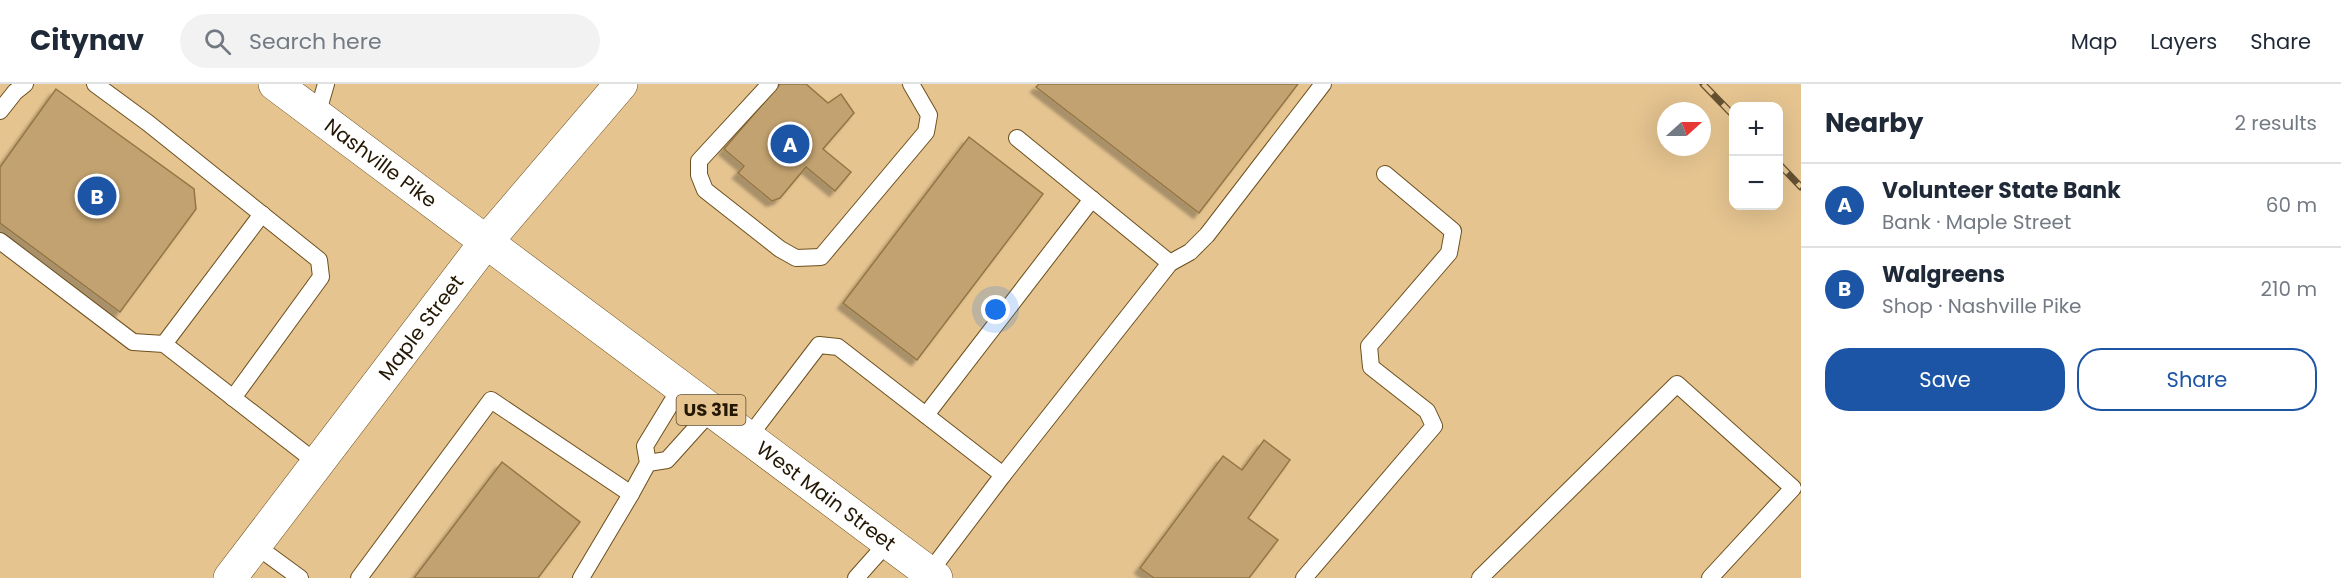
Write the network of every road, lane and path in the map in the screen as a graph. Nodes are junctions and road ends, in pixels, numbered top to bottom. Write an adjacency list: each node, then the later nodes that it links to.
1 (25, 84): 9 (lane)
2 (95, 84): 14 (lane)
3 (275, 84): 10 (main road, Nashville Pike / US 31E)
4 (326, 84): 10 (lane)
5 (621, 84): 16 (main road, Maple Street)
6 (770, 84): 7 (lane)
7 (911, 84)
8 (1323, 84): 17 (lane)
9 (0, 111)
10 (316, 115): 16 (main road, Nashville Pike / US 31E)
11 (1017, 138): 13 (lane)
12 (1385, 174): 36 (lane)
13 (1092, 199): 17 (lane); 22 (lane)
14 (262, 214): 18 (lane); 20 (lane)
15 (0, 241): 18 (lane)
16 (486, 242): 19 (main road, West Main Street / US 31E); 24 (main road, Maple Street)
17 (1170, 263): 26 (lane)
18 (164, 344): 20 (lane)
19 (681, 387): 21 (main road, West Main Street / US 31E); 25 (lane)
20 (233, 398): 24 (lane)
21 (712, 410): 23 (main road, West Main Street / US 31E); 25 (lane)
22 (926, 416): 23 (lane); 26 (lane)
23 (748, 438): 28 (main road, West Main Street / US 31E)
24 (318, 463): 29 (main road, Maple Street)
25 (648, 463): 27 (lane)
26 (1003, 475): 30 (lane)
27 (630, 494): 33 (lane); 34 (lane)
28 (888, 542): 30 (main road, West Main Street / US 31E); 35 (lane)
29 (255, 545): 31 (main road, Maple Street); 32 (lane)
30 (932, 575)
31 (230, 578)
32 (300, 578)
33 (359, 578)
34 (581, 578)
35 (856, 578)
36 (1304, 578)
37 (1480, 578): 38 (lane)
38 (1710, 578)

